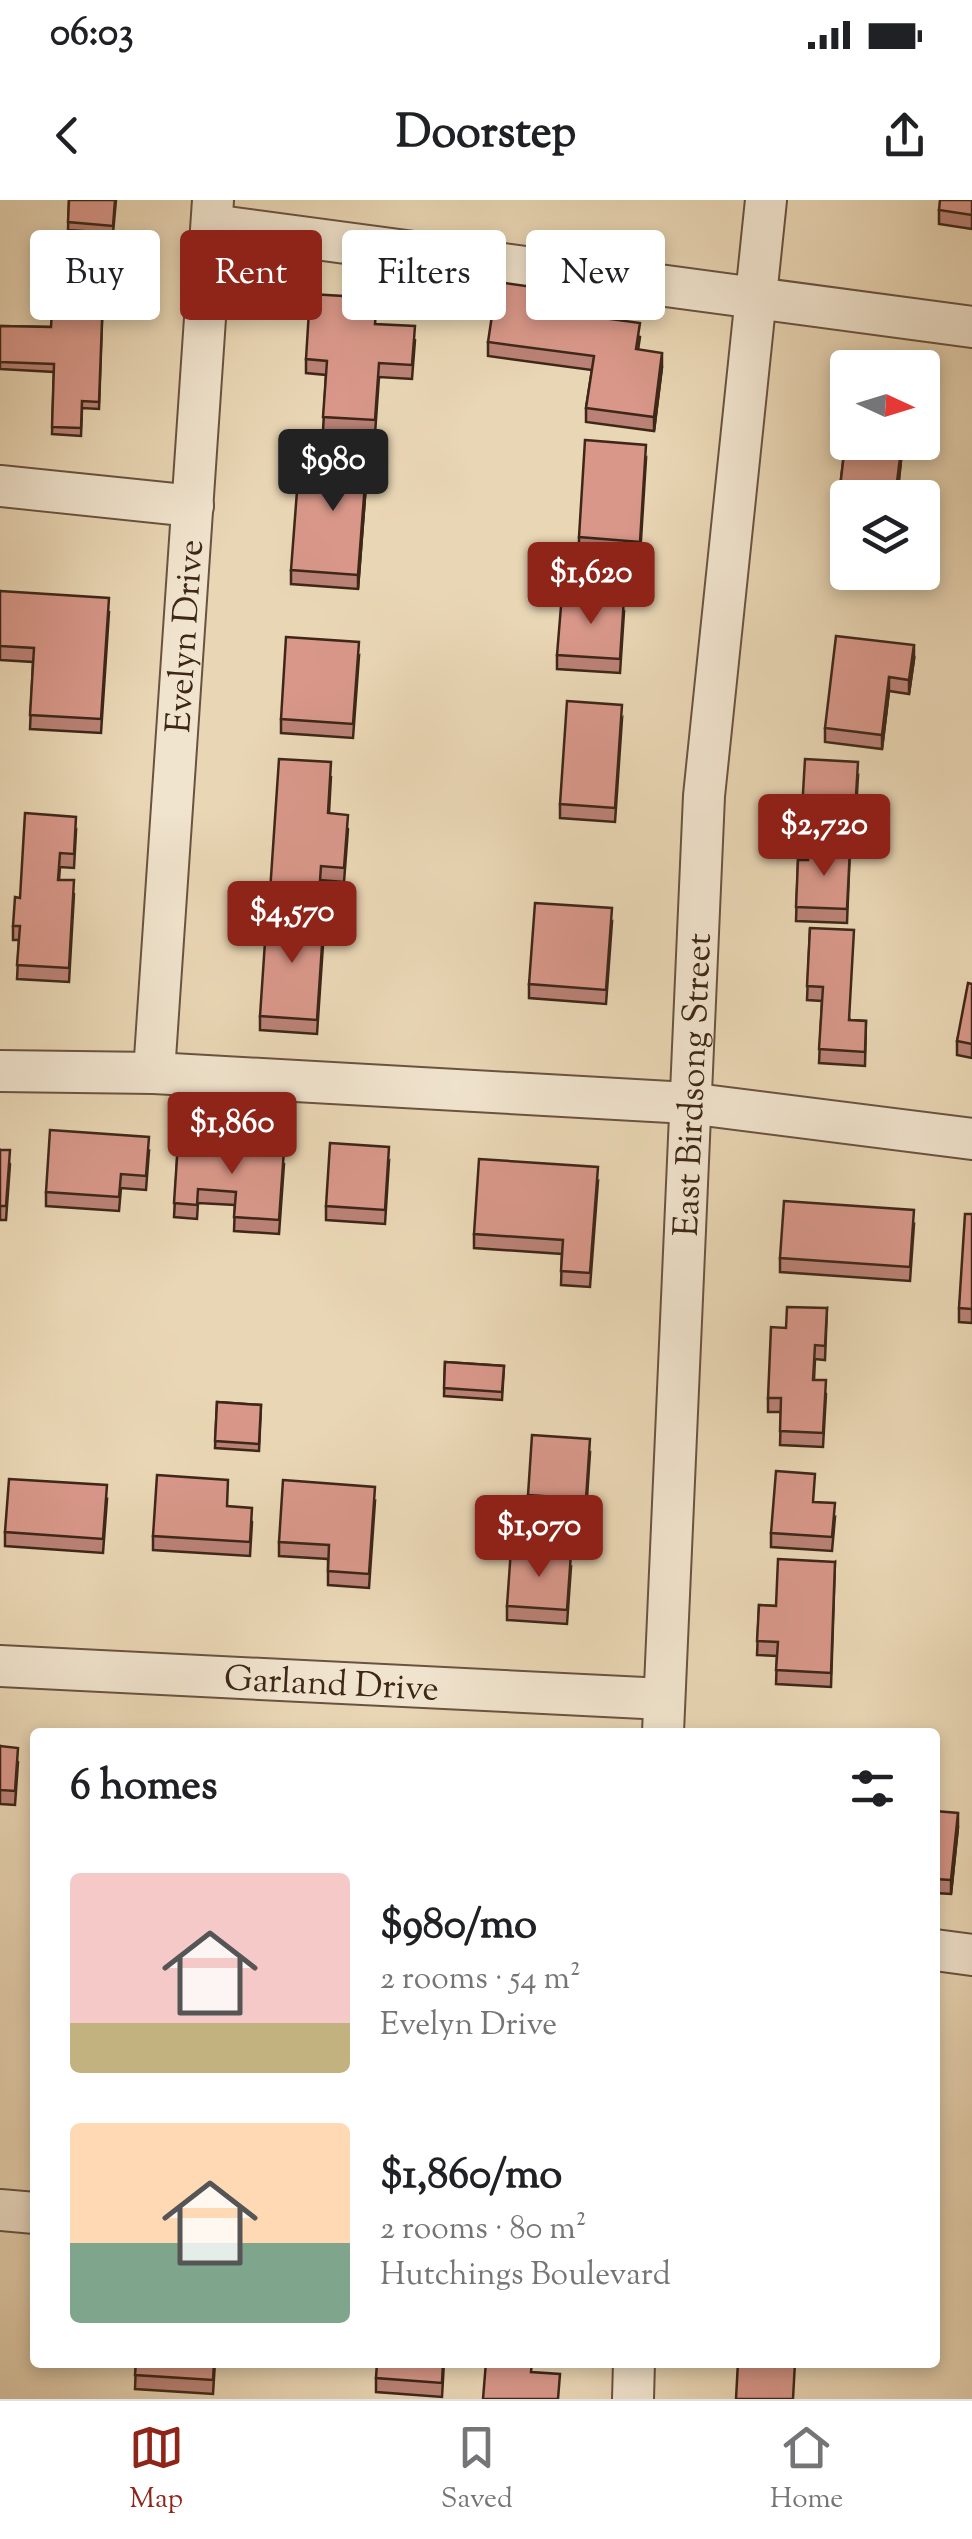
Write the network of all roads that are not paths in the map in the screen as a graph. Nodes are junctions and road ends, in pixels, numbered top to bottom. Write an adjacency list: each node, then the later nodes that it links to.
1 (766, 200): 3 (street, East Birdsong Street)
2 (213, 213): 3 (street); 6 (street, Evelyn Drive)
3 (756, 297): 4 (street); 9 (street, East Birdsong Street)
4 (972, 327)
5 (0, 486): 6 (street)
6 (193, 506): 8 (street, Evelyn Drive)
7 (0, 1071): 8 (street)
8 (154, 1073): 9 (street)
9 (688, 1103): 10 (street); 12 (street, East Birdsong Street)
10 (972, 1139)
11 (0, 1666): 12 (street, Garland Drive)
12 (663, 1716)
13 (940, 1951): 14 (street)
14 (972, 1955)
15 (0, 2210): 16 (street)
16 (30, 2213)
17 (634, 2368): 18 (street)
18 (633, 2399)

